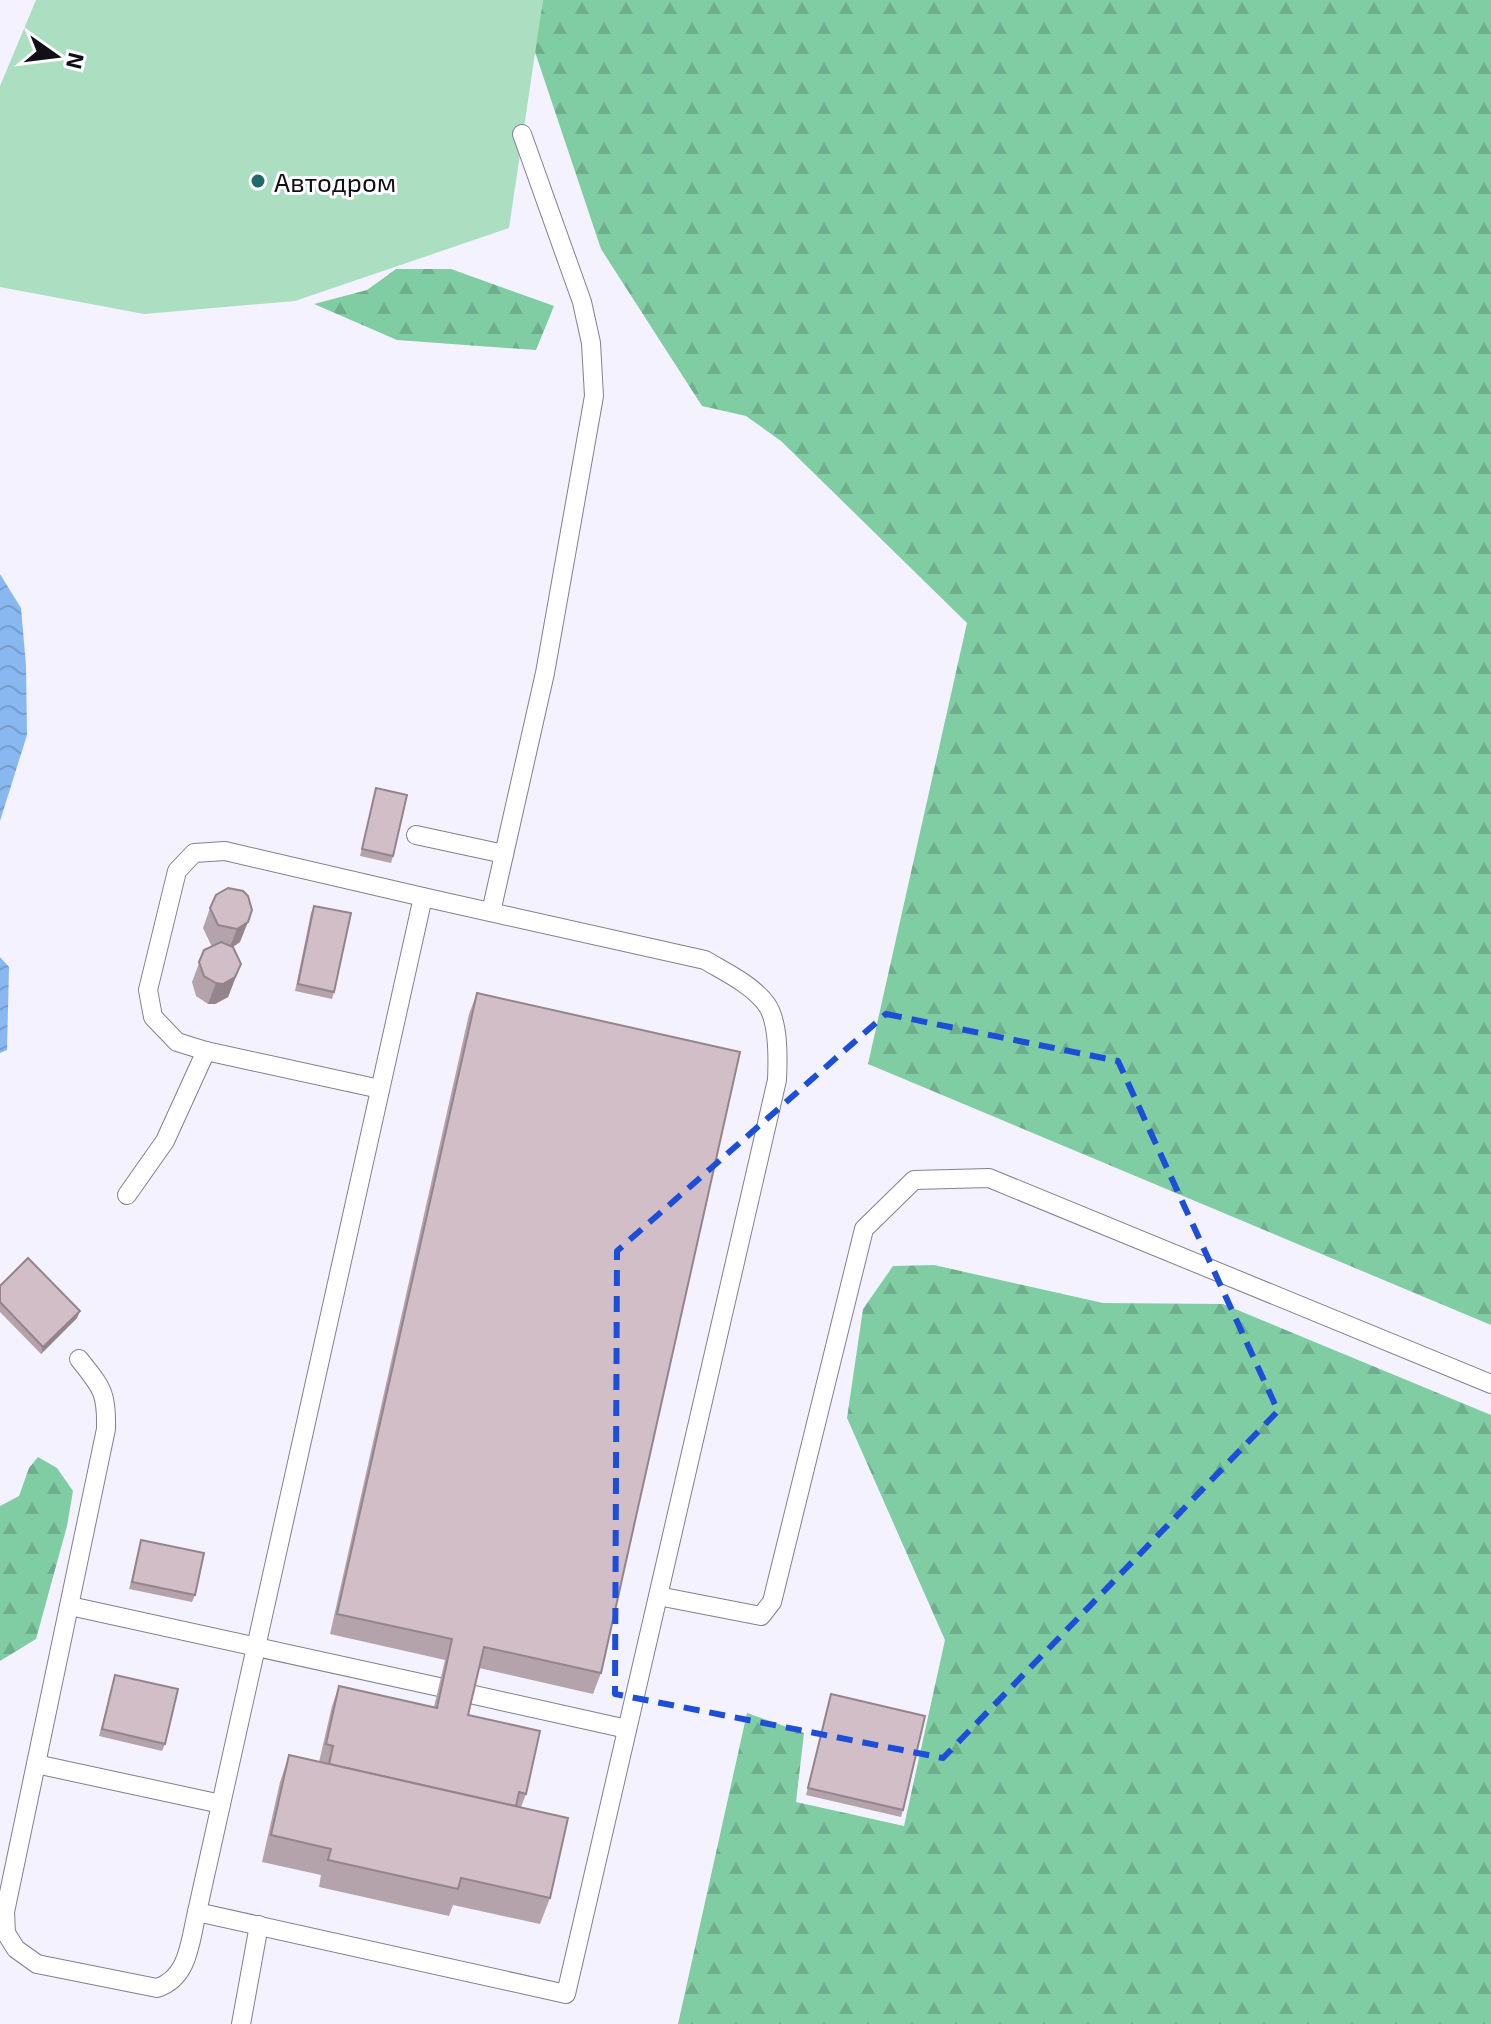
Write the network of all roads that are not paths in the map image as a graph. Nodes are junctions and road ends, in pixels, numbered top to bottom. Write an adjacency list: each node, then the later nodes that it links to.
1 (522, 134): 3 (lane)
2 (416, 835): 3 (lane)
3 (504, 854): 5 (lane)
4 (423, 897): 5 (lane); 6 (lane); 7 (lane)
5 (491, 912): 11 (lane)
6 (206, 1051): 7 (lane); 8 (lane)
7 (380, 1089): 13 (lane)
8 (127, 1195)
9 (79, 1359): 12 (lane)
10 (1491, 1384): 11 (lane)
11 (658, 1596): 16 (lane)
12 (70, 1606): 13 (lane); 17 (lane)
13 (256, 1646): 14 (lane); 18 (lane)
14 (439, 1687)
15 (470, 1694): 16 (lane)
16 (627, 1729): 20 (lane)
17 (36, 1764): 18 (lane); 19 (lane)
18 (221, 1804): 19 (lane)
19 (197, 1912): 20 (lane)
20 (259, 1925): 21 (lane)
21 (241, 2024)

